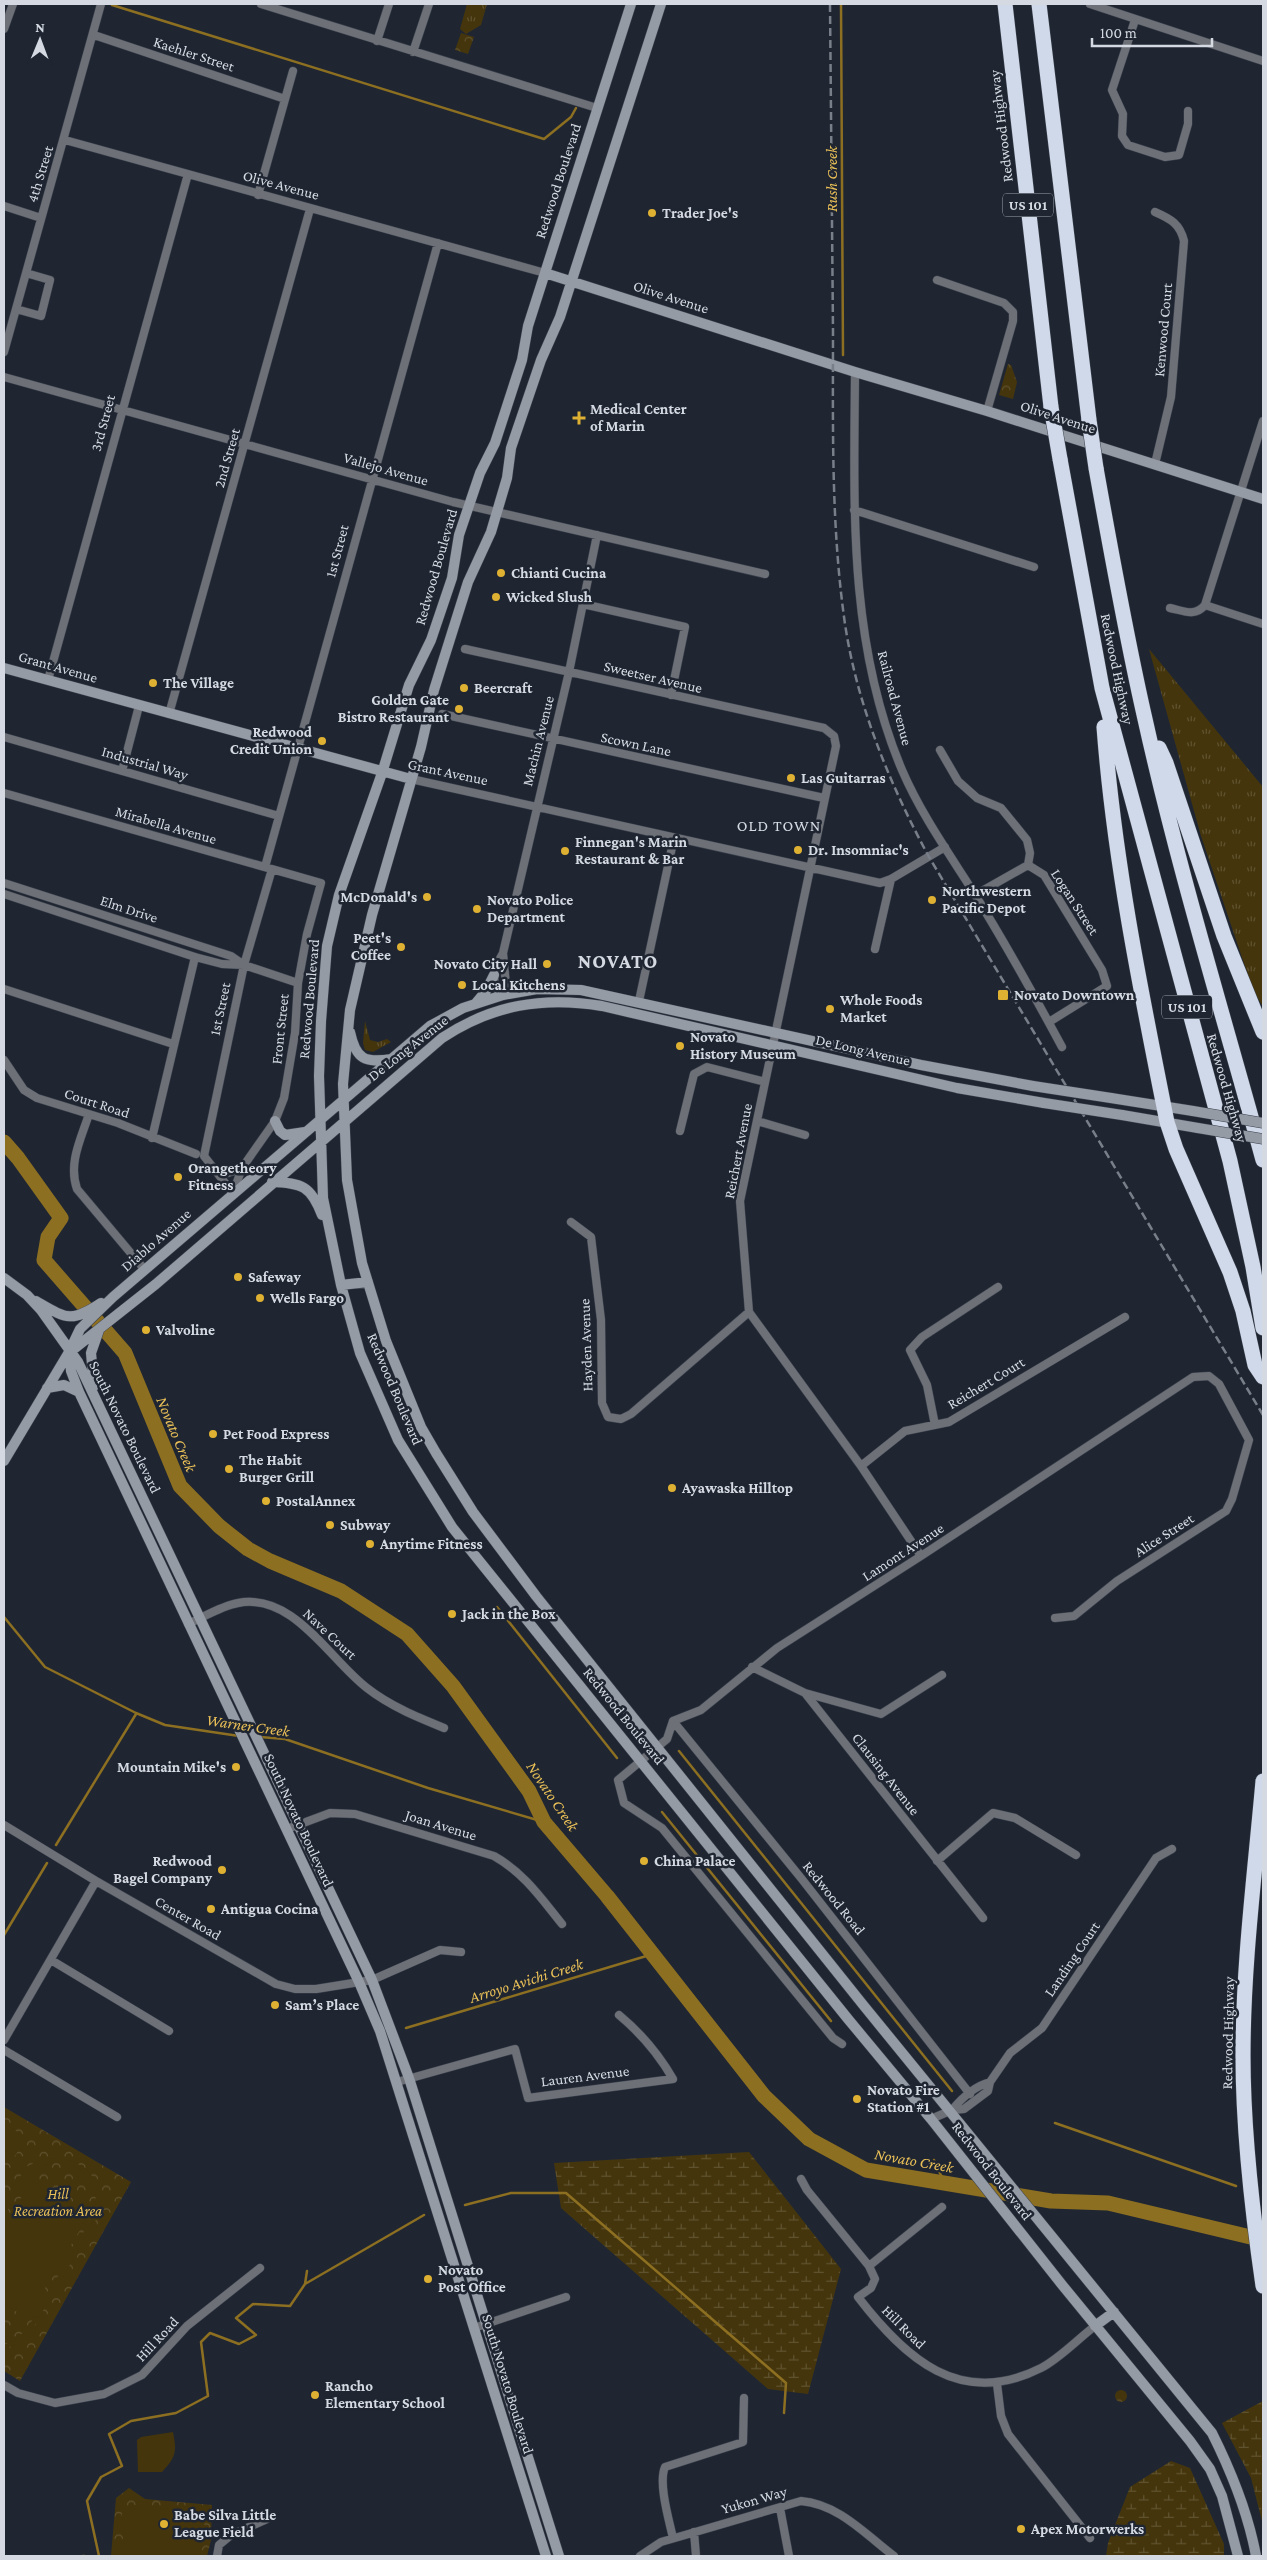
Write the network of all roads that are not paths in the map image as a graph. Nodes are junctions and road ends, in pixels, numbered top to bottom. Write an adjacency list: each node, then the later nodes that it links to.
1 (13, 4): 12 (street)
2 (101, 4): 13 (street, 4th Street)
3 (261, 4): 14 (street)
4 (389, 4): 14 (street)
5 (429, 4): 15 (street)
6 (631, 4): 19 (main road, Redwood Boulevard)
7 (661, 4): 32 (main road, Redwood Boulevard)
8 (1005, 4): 59 (highway, Redwood Highway / US 101, bridge)
9 (1039, 4): 64 (highway, Redwood Highway / US 101, bridge)
10 (1090, 4): 11 (street)
11 (1135, 20): 16 (street); 20 (street)
12 (5, 26)
13 (94, 35): 18 (street, Kaehler Street); 21 (street, 4th Street)
14 (377, 41): 15 (street)
15 (413, 52): 19 (street)
16 (1263, 61)
17 (293, 71): 18 (street)
18 (285, 99): 23 (street)
19 (597, 108): 30 (main road, Redwood Boulevard)
20 (1188, 111)
21 (65, 140): 22 (street, Olive Avenue); 27 (street, 4th Street)
22 (188, 174): 23 (street, Olive Avenue); 37 (street, 3rd Street)
23 (258, 195): 25 (street, Olive Avenue)
24 (4, 206): 27 (street)
25 (310, 209): 28 (street, Olive Avenue); 40 (street, 2nd Street)
26 (1155, 212): 41 (street, Kenwood Court)
27 (41, 218): 29 (street, 4th Street)
28 (438, 243): 30 (street, Olive Avenue); 42 (street, 1st Street)
29 (26, 273): 33 (street, 4th Street); 33 (street)
30 (545, 273): 32 (main road, Olive Avenue); 45 (main road, Redwood Boulevard)
31 (937, 280): 38 (street)
32 (571, 281): 35 (main road, Olive Avenue); 47 (main road, Redwood Boulevard)
33 (16, 308): 34 (street, 4th Street)
34 (4, 352)
35 (855, 372): 38 (main road, Olive Avenue); 46 (street, Railroad Avenue)
36 (4, 377): 37 (street, Vallejo Avenue)
37 (121, 410): 40 (street, Vallejo Avenue); 58 (street, 3rd Street)
38 (987, 410): 41 (main road, Olive Avenue)
39 (1263, 421): 43 (street)
40 (245, 445): 42 (street, Vallejo Avenue); 62 (street, 2nd Street)
41 (1155, 464): 43 (main road, Olive Avenue)
42 (371, 479): 45 (street, Vallejo Avenue); 68 (street, 1st Street)
43 (1241, 492): 44 (main road, Olive Avenue); 52 (street)
44 (1263, 500)
45 (469, 506): 47 (street, Vallejo Avenue); 71 (main road, Redwood Boulevard)
46 (854, 510): 49 (street); 78 (street, Railroad Avenue)
47 (497, 512): 48 (street, Vallejo Avenue); 72 (main road, Redwood Boulevard)
48 (597, 535): 50 (street, Vallejo Avenue); 51 (street, Machin Avenue)
49 (1034, 568)
50 (764, 574)
51 (583, 604): 57 (street, Machin Avenue); 60 (street)
52 (1205, 605): 53 (street); 54 (street)
53 (1170, 608)
54 (1263, 624)
55 (465, 650): 57 (street, Sweetser Avenue)
56 (4, 668): 58 (main road, Grant Avenue)
57 (569, 672): 60 (street, Sweetser Avenue); 67 (street, Machin Avenue)
58 (48, 680): 61 (main road, Grant Avenue)
59 (1102, 688): 112 (highway); 144 (highway, Redwood Highway / US 101)
60 (671, 696): 65 (street, Sweetser Avenue)
61 (139, 706): 62 (main road, Grant Avenue); 70 (street)
62 (169, 714): 68 (main road, Grant Avenue)
63 (442, 714): 67 (street, Scown Lane)
64 (1145, 720): 101 (highway); 125 (highway, Redwood Highway / US 101)
65 (833, 734): 74 (street, Reichert Avenue)
66 (4, 737): 70 (street, Industrial Way)
67 (553, 741): 74 (street, Scown Lane); 75 (street, Machin Avenue)
68 (297, 749): 71 (main road, Grant Avenue); 76 (street, 1st Street)
69 (940, 750): 79 (street)
70 (122, 771): 76 (street, Industrial Way)
71 (382, 773): 72 (main road, Grant Avenue); 115 (main road, Redwood Boulevard)
72 (411, 779): 75 (street, Grant Avenue); 99 (main road, Redwood Boulevard)
73 (4, 793): 80 (street, Mirabella Avenue)
74 (824, 798): 81 (street, Reichert Avenue)
75 (536, 807): 77 (street, Grant Avenue); 88 (street, Machin Avenue)
76 (279, 816): 80 (street, 1st Street)
77 (674, 838): 81 (street, Grant Avenue); 95 (street)
78 (944, 847): 82 (street); 86 (street, Railroad Avenue)
79 (1028, 865): 86 (street, Logan Street); 98 (street, Logan Street)
80 (268, 868): 84 (street, Mirabella Avenue); 90 (street, 1st Street)
81 (810, 869): 82 (street, Grant Avenue); 100 (street, Reichert Avenue)
82 (891, 879): 87 (street)
83 (4, 883): 90 (street, Elm Drive)
84 (321, 883): 92 (street, Front Street)
85 (4, 894): 89 (street, Elm Drive)
86 (974, 894): 98 (street, Railroad Avenue)
87 (876, 949)
88 (503, 953): 91 (street, Machin Avenue); 94 (street, Machin Avenue)
89 (195, 957): 90 (street, Elm Drive); 102 (street)
90 (244, 965): 92 (street, Elm Drive); 124 (street, 1st Street)
91 (494, 975): 94 (street); 96 (main road)
92 (298, 983): 114 (street, Front Street)
93 (4, 989): 102 (street)
94 (502, 995): 95 (main road, De Long Avenue); 96 (main road, De Long Avenue); 97 (main road)
95 (639, 1001): 100 (main road, De Long Avenue)
96 (476, 1003): 105 (main road, De Long Avenue)
97 (506, 1008): 103 (main road, De Long Avenue); 113 (main road, De Long Avenue)
98 (1049, 1022): 104 (street, Railroad Avenue)
99 (348, 1026): 105 (main road); 110 (main road, Redwood Boulevard)
100 (776, 1032): 103 (street, Reichert Avenue); 107 (main road, De Long Avenue)
101 (1263, 1032)
102 (173, 1044): 121 (street)
103 (773, 1044): 108 (main road, De Long Avenue); 109 (street, Reichert Avenue)
104 (1062, 1047)
105 (392, 1059): 110 (main road, De Long Avenue)
106 (4, 1060): 111 (street, Court Road)
107 (961, 1073): 108 (main road); 112 (main road, De Long Avenue, bridge)
108 (915, 1078): 112 (main road, De Long Avenue, bridge)
109 (765, 1082): 116 (street, Reichert Avenue); 118 (street)
110 (343, 1102): 113 (main road, Redwood Boulevard); 115 (main road, De Long Avenue)
111 (89, 1114): 121 (street, Court Road); 134 (street)
112 (1166, 1115): 117 (main road, De Long Avenue, bridge); 122 (main road, De Long Avenue, bridge); 147 (highway)
113 (343, 1120): 123 (main road, De Long Avenue); 136 (main road, Redwood Boulevard)
114 (275, 1121): 119 (main road); 126 (street, Front Street)
115 (319, 1121): 119 (main road, Diablo Avenue); 123 (main road, Redwood Boulevard)
116 (757, 1121): 120 (street); 141 (street, Reichert Avenue)
117 (1263, 1123)
118 (680, 1131)
119 (306, 1132): 129 (main road, Diablo Avenue)
120 (806, 1135)
121 (152, 1138): 124 (street, Court Road)
122 (1263, 1139)
123 (320, 1140): 128 (main road, Diablo Avenue); 132 (main road, Redwood Boulevard)
124 (200, 1155): 127 (street)
125 (1263, 1160)
126 (242, 1168): 127 (street); 129 (street, Front Street)
127 (215, 1170): 129 (street)
128 (272, 1182): 130 (main road, Diablo Avenue); 132 (main road)
129 (233, 1193): 130 (main road); 133 (main road, Diablo Avenue)
130 (245, 1206): 137 (main road, Diablo Avenue)
131 (571, 1222): 141 (street, Hayden Avenue)
132 (328, 1230): 138 (main road, Redwood Boulevard)
133 (162, 1255): 134 (main road, Diablo Avenue); 137 (main road)
134 (145, 1270): 143 (main road, Diablo Avenue)
135 (4, 1278): 140 (main road)
136 (368, 1282): 138 (main road); 164 (main road, Redwood Boulevard)
137 (156, 1284): 145 (main road, Diablo Avenue)
138 (340, 1285): 165 (main road, Redwood Boulevard)
139 (998, 1287): 152 (street)
140 (27, 1295): 143 (main road); 146 (main road)
141 (749, 1312): 154 (street)
142 (1125, 1317): 152 (street, Reichert Court)
143 (85, 1319): 146 (main road, Diablo Avenue)
144 (1263, 1328)
145 (97, 1331): 146 (main road, Diablo Avenue); 151 (main road)
146 (69, 1352): 149 (main road, Diablo Avenue); 150 (main road, South Novato Boulevard); 151 (main road, South Novato Boulevard)
147 (1259, 1371)
148 (1193, 1377): 155 (street, Lamont Avenue); 156 (street, Alice Street)
149 (47, 1388): 150 (main road); 153 (main road, Diablo Avenue)
150 (79, 1392): 158 (main road, South Novato Boulevard)
151 (98, 1404): 157 (main road, South Novato Boulevard)
152 (935, 1425): 154 (street, Reichert Court)
153 (4, 1461)
154 (861, 1466): 155 (street)
155 (921, 1556): 159 (street, Lamont Avenue)
156 (1055, 1618)
157 (201, 1619): 158 (street, Nave Court); 163 (street, Nave Court); 167 (main road, South Novato Boulevard)
158 (188, 1624): 169 (main road, South Novato Boulevard)
159 (752, 1667): 161 (street, Clausing Avenue); 162 (street, Lamont Avenue)
160 (942, 1675): 161 (street)
161 (805, 1693): 172 (street, Clausing Avenue)
162 (673, 1721): 164 (street); 188 (street, Redwood Road)
163 (444, 1728)
164 (657, 1747): 165 (street); 189 (main road, Redwood Boulevard)
165 (641, 1762): 183 (street); 191 (main road, Redwood Boulevard)
166 (1263, 1781): 196 (highway, Redwood Highway)
167 (298, 1824): 169 (street, Joan Avenue); 175 (street, Joan Avenue); 178 (main road, South Novato Boulevard)
168 (4, 1826): 173 (street, Center Road)
169 (287, 1829): 179 (main road, South Novato Boulevard)
170 (1172, 1849): 187 (street, Landing Court)
171 (1076, 1855): 172 (street)
172 (938, 1861): 174 (street, Clausing Avenue)
173 (96, 1882): 177 (street); 179 (street, Center Road)
174 (983, 1918)
175 (562, 1924)
176 (461, 1952): 178 (street, Center Road)
177 (51, 1960): 181 (street); 182 (street)
178 (372, 1980): 179 (street, Center Road); 185 (main road, South Novato Boulevard)
179 (359, 1982): 186 (main road, South Novato Boulevard)
180 (619, 2015): 185 (street, Lauren Avenue)
181 (169, 2031)
182 (4, 2040)
183 (842, 2044)
184 (4, 2050): 190 (street)
185 (409, 2078): 186 (street, Lauren Avenue); 199 (main road, South Novato Boulevard)
186 (397, 2082): 201 (main road, South Novato Boulevard)
187 (990, 2082): 188 (street, Landing Court); 189 (street, Landing Court)
188 (970, 2094): 189 (street, Landing Court)
189 (952, 2110): 191 (street, Landing Court); 198 (main road, Redwood Boulevard)
190 (117, 2117)
191 (932, 2119): 200 (main road, Redwood Boulevard)
192 (801, 2179): 194 (street)
193 (942, 2207): 194 (street)
194 (869, 2266): 202 (street, Hill Road)
195 (260, 2268): 203 (street, Hill Road)
196 (1263, 2281)
197 (566, 2298): 199 (street)
198 (1114, 2312): 200 (main road); 218 (main road, Redwood Boulevard)
199 (485, 2324): 201 (street); 212 (main road, South Novato Boulevard)
200 (1095, 2326): 202 (street, Hill Road); 217 (main road, Redwood Boulevard)
201 (474, 2328): 211 (main road, South Novato Boulevard)
202 (997, 2384): 209 (street)
203 (4, 2385)
204 (744, 2398): 208 (street)
205 (780, 2508): 207 (street, Yukon Way); 215 (street); 216 (street, Yukon Way)
206 (267, 2519): 210 (street)
207 (694, 2532): 208 (street, Yukon Way); 214 (street)
208 (673, 2538): 213 (street, Yukon Way)
209 (1090, 2538)
210 (217, 2556)
211 (546, 2556)
212 (559, 2556)
213 (640, 2556)
214 (696, 2556)
215 (789, 2556)
216 (894, 2556)
217 (1238, 2556)
218 (1256, 2556)

